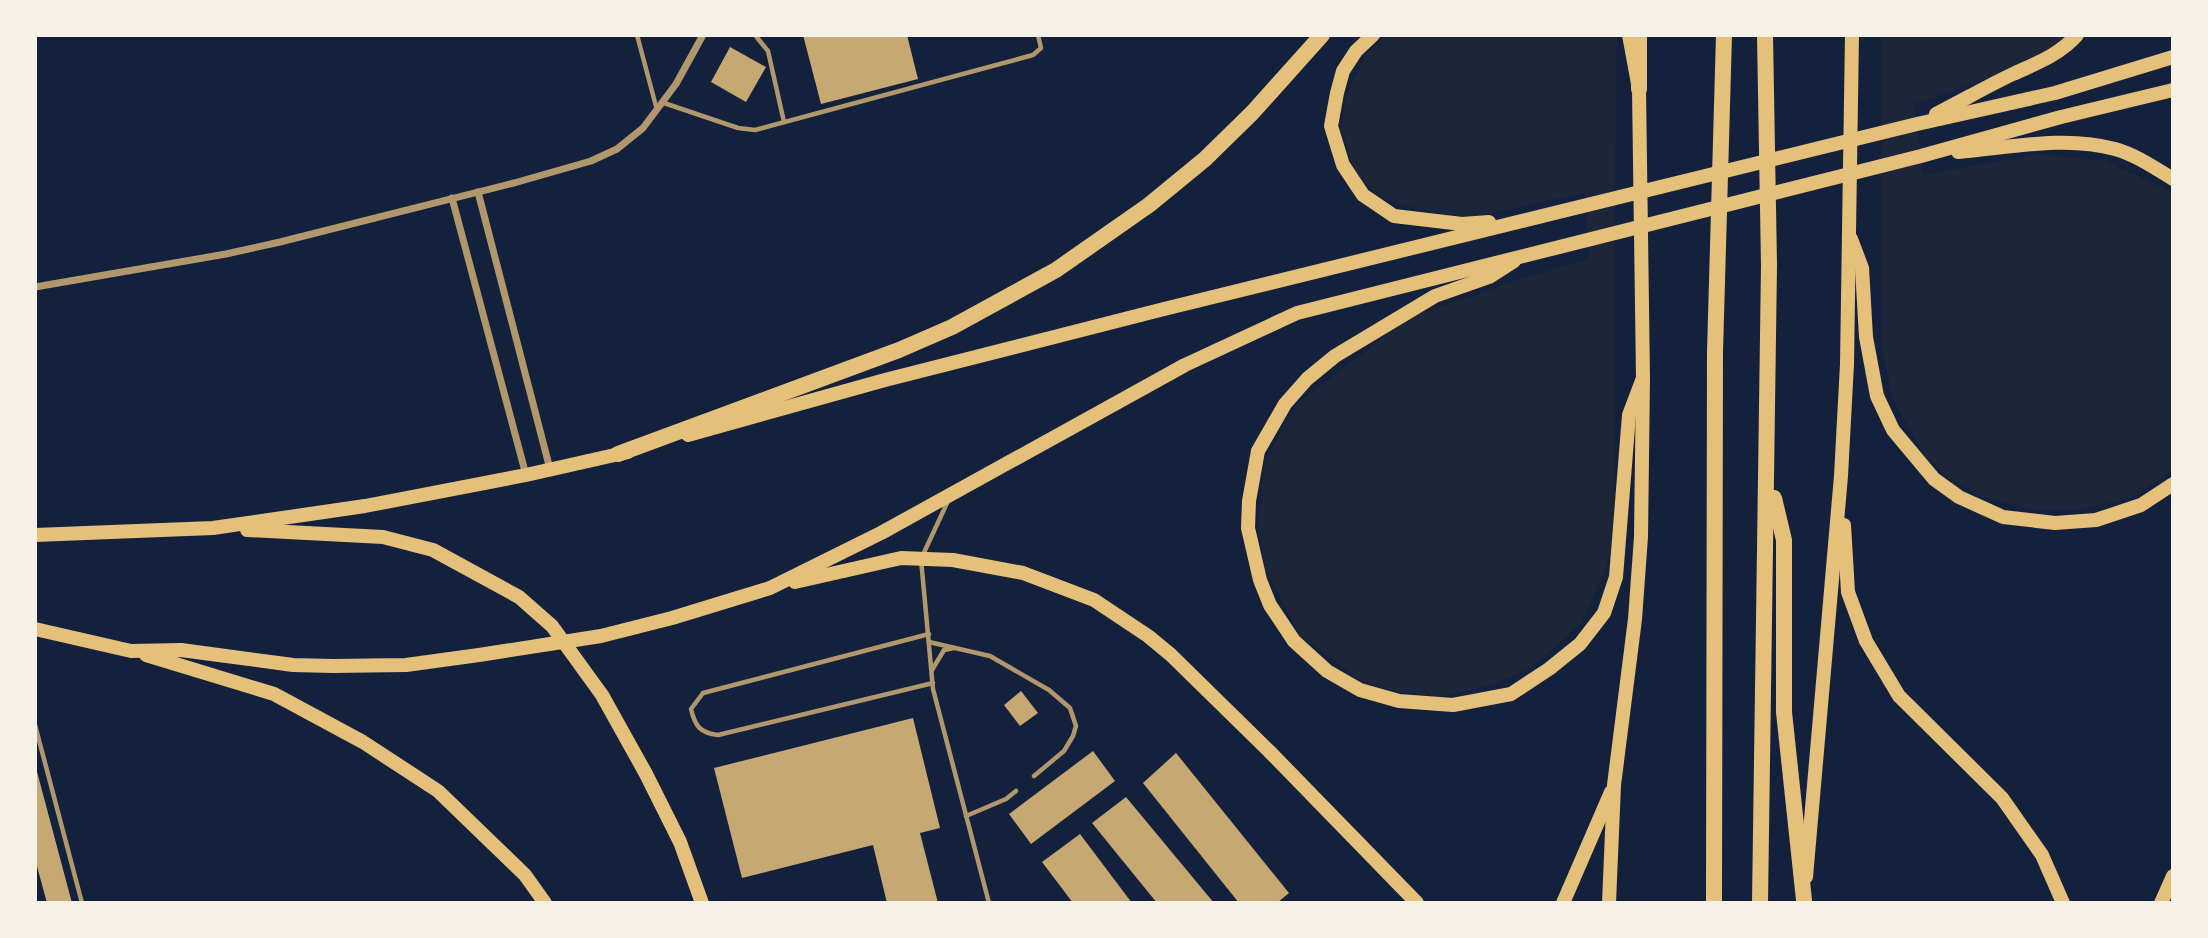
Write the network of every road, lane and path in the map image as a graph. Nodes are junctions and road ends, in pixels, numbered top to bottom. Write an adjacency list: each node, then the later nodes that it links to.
1 (638, 35): 17 (lane)
2 (703, 35): 16 (street)
3 (755, 35): 18 (lane)
4 (1038, 35): 18 (lane)
5 (1322, 35): 29 (highway)
6 (1373, 35): 24 (main road)
7 (1629, 35): 14 (main road)
8 (1639, 35): 14 (highway)
9 (1724, 35): 61 (highway)
10 (1765, 35): 31 (highway)
11 (1852, 35): 25 (main road)
12 (2077, 35): 19 (main road)
13 (2173, 57): 19 (main road)
14 (1639, 89): 28 (main road)
15 (2173, 90): 20 (main road)
16 (663, 103): 17 (street); 18 (lane)
17 (657, 111): 22 (street)
18 (784, 122)
19 (1917, 124): 24 (main road)
20 (1921, 156): 21 (main road); 26 (main road)
21 (2173, 180)
22 (478, 192): 23 (street); 30 (street)
23 (452, 198): 27 (street); 32 (street)
24 (1536, 218): 29 (main road)
25 (1848, 231): 33 (main road); 34 (main road)
26 (1522, 256): 28 (main road); 35 (main road)
27 (35, 286)
28 (1643, 378): 49 (main road)
29 (618, 454): 30 (main road)
30 (550, 470): 32 (main road)
31 (1768, 472): 53 (highway); 62 (highway)
32 (526, 475): 36 (main road)
33 (1841, 476): 53 (main road); 63 (main road)
34 (2173, 484)
35 (952, 493): 38 (lane); 39 (main road)
36 (213, 528): 37 (main road); 56 (main road)
37 (35, 535)
38 (921, 559): 39 (main road); 41 (lane); 58 (main road)
39 (770, 588): 44 (main road)
40 (35, 629): 44 (main road)
41 (929, 634): 42 (lane); 46 (lane)
42 (929, 642): 43 (lane); 45 (lane)
43 (954, 648): 45 (lane); 48 (lane)
44 (131, 651): 55 (main road)
45 (932, 671): 46 (lane)
46 (933, 682): 51 (lane)
47 (35, 725): 54 (lane)
48 (1034, 776)
49 (1615, 785): 59 (main road); 60 (main road)
50 (1016, 791): 51 (lane)
51 (966, 816): 57 (lane)
52 (2173, 876): 64 (main road)
53 (1804, 901)
54 (82, 903)
55 (545, 903)
56 (702, 903)
57 (989, 903)
58 (1417, 903)
59 (1563, 903)
60 (1609, 903)
61 (1714, 903)
62 (1760, 903)
63 (2063, 903)
64 (2161, 903)

